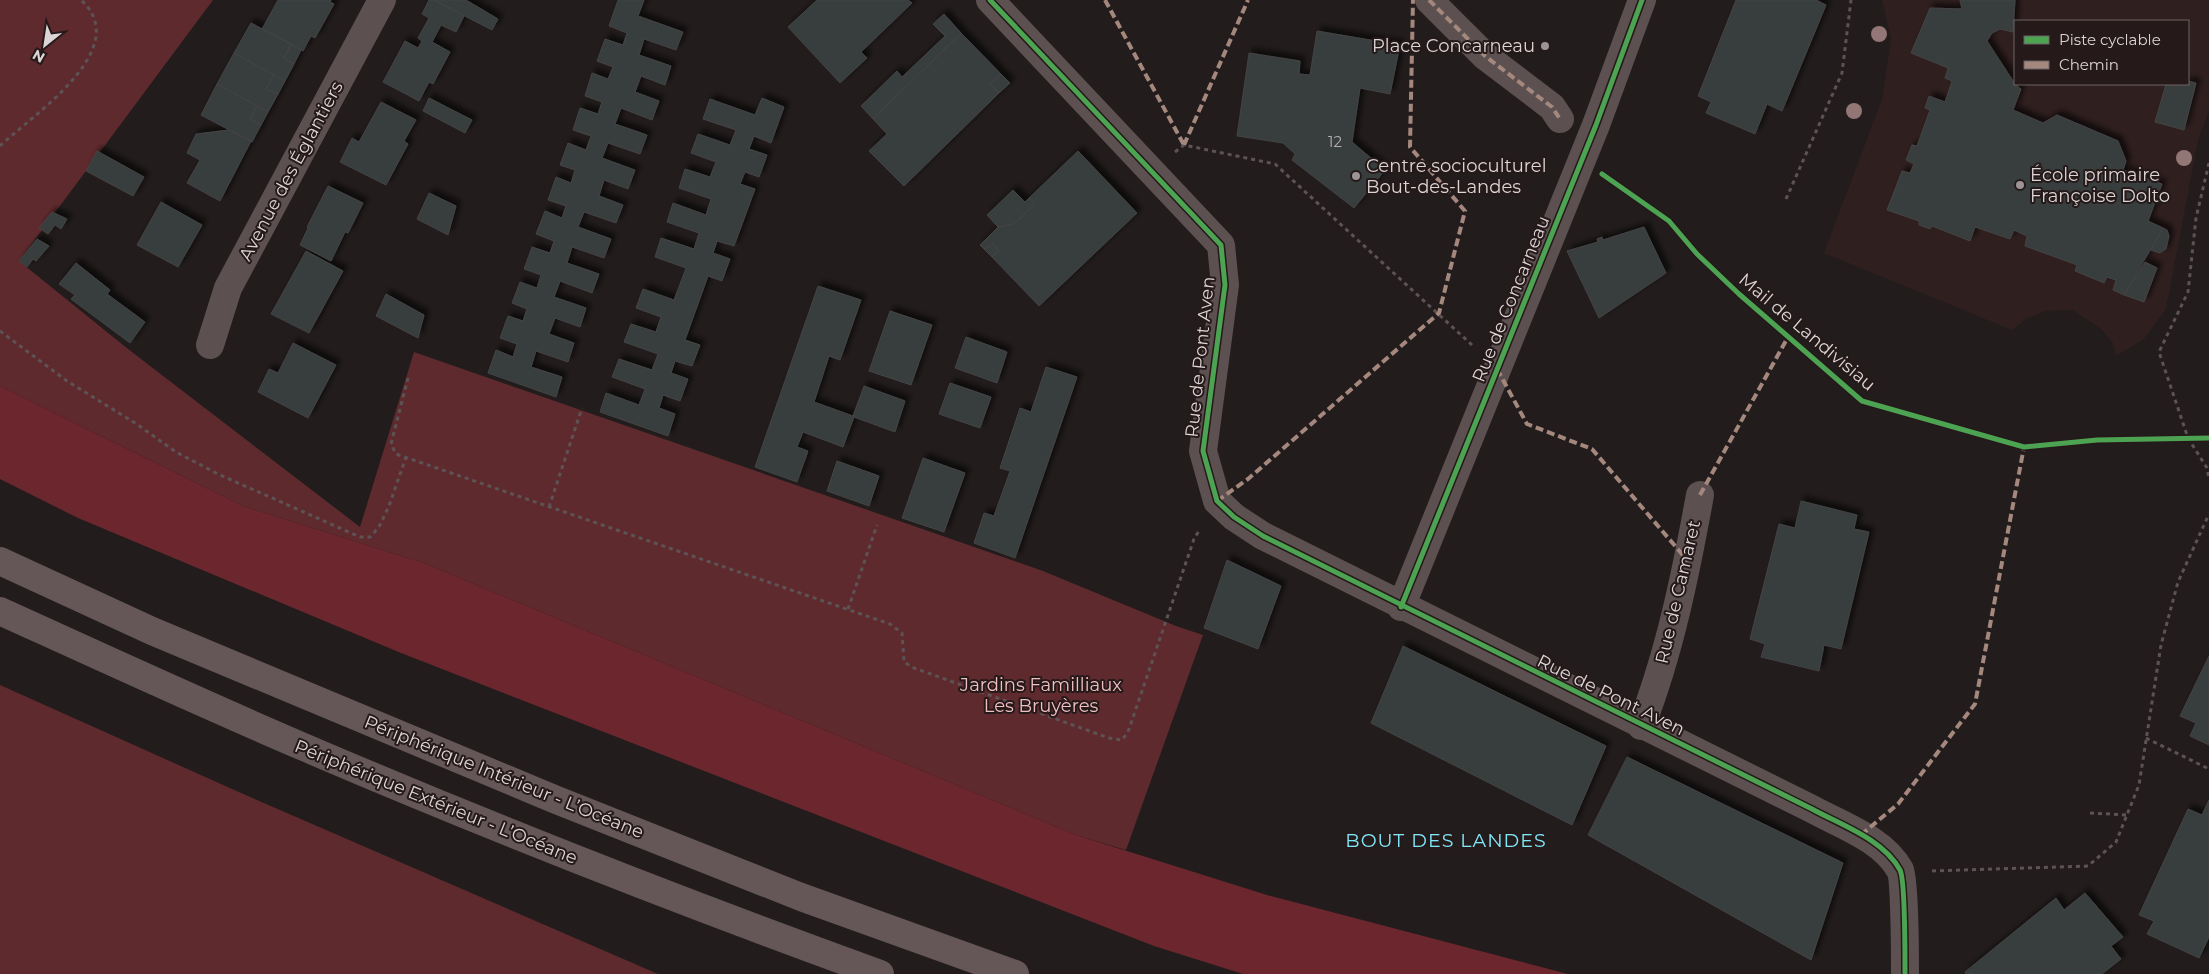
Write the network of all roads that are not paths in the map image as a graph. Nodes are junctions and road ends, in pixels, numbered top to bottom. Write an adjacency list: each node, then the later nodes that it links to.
1 (382, 0): 6 (street, Avenue des Églantiers)
2 (990, 0): 9 (street, Rue de Pont Aven)
3 (1429, 0): 5 (street)
4 (1642, 0): 9 (street, Rue de Concarneau)
5 (1560, 119)
6 (210, 346)
7 (1700, 494): 11 (street, Rue de Camaret)
8 (0, 561): 13 (highway, Périphérique Intérieur - L’Océane)
9 (1401, 606): 11 (street, Rue de Pont Aven)
10 (0, 611): 12 (highway, Périphérique Extérieur - L’Océane)
11 (1641, 726): 14 (street, Rue de Pont Aven)
12 (880, 974)
13 (1015, 974)
14 (1906, 974)

